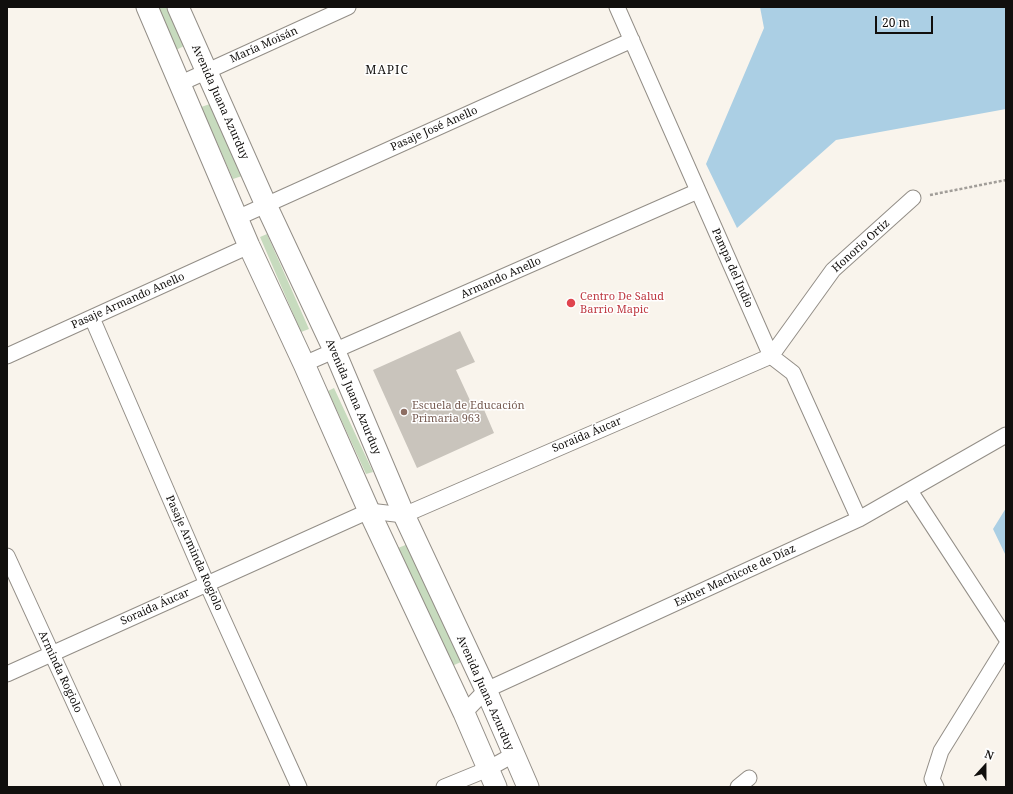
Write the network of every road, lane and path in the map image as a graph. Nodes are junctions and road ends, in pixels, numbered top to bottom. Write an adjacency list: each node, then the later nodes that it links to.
1 (147, 7): 7 (main road)
2 (178, 7): 6 (main road, Avenida Juana Azurduy)
3 (348, 7): 6 (street, María Moisán)
4 (617, 7): 5 (street, Pampa del Indio)
5 (632, 40): 9 (street, Pampa del Indio); 11 (street, Pasaje José Anello)
6 (206, 71): 7 (street, María Moisán); 11 (main road, Avenida Juana Azurduy)
7 (179, 84): 12 (main road)
8 (1006, 180): 10 (path)
9 (698, 191): 15 (street, Armando Anello); 17 (street, Pampa del Indio)
10 (913, 198): 17 (street, Honorio Ortiz)
11 (266, 205): 12 (street, Pasaje José Anello); 15 (main road, Avenida Juana Azurduy)
12 (236, 218): 13 (main road)
13 (249, 246): 14 (street, Pasaje Armando Anello); 18 (main road)
14 (92, 318): 16 (street, Pasaje Armando Anello); 25 (street, Pasaje Arminda Rogiolo)
15 (335, 352): 18 (street, Armando Anello); 22 (main road, Avenida Juana Azurduy)
16 (7, 356)
17 (771, 356): 22 (street, Soraida Áucar); 23 (street, Pampa del Indio)
18 (304, 364): 21 (main road)
19 (1006, 435): 20 (street, Esther Machicote de Díaz)
20 (910, 491): 23 (street, Esther Machicote de Díaz); 26 (street)
21 (369, 511): 22 (street); 25 (street, Soraida Áucar); 31 (main road)
22 (404, 515): 30 (main road, Avenida Juana Azurduy)
23 (859, 520): 30 (street, Esther Machicote de Díaz)
24 (7, 556): 28 (street, Arminda Rogiolo)
25 (207, 584): 28 (street, Soraida Áucar); 36 (street, Pasaje Arminda Rogiolo)
26 (1006, 638)
27 (1006, 646): 34 (street)
28 (52, 653): 29 (street, Soraida Áucar); 35 (street, Arminda Rogiolo)
29 (7, 674)
30 (486, 690): 31 (street, Esther Machicote de Díaz); 32 (main road, Avenida Juana Azurduy)
31 (464, 713): 33 (main road)
32 (513, 755): 33 (street); 38 (main road, Avenida Juana Azurduy)
33 (492, 778): 37 (street)
34 (934, 783)
35 (113, 787)
36 (299, 787)
37 (444, 787)
38 (528, 787)

